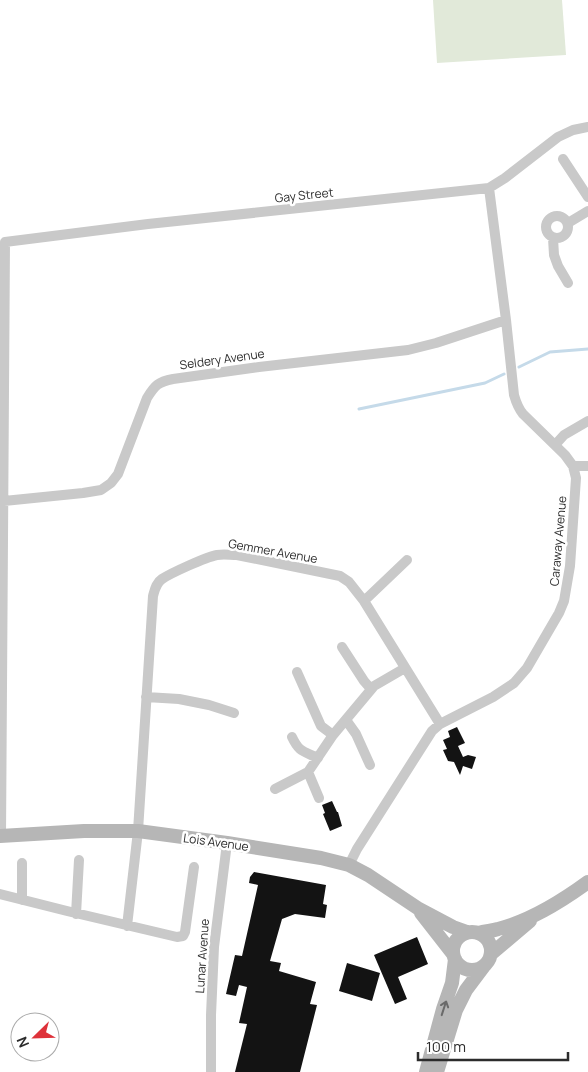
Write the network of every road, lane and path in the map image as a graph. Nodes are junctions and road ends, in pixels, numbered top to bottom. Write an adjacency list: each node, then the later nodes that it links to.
1 (588, 127): 3 (street, Gay Street)
2 (563, 159): 4 (street)
3 (489, 188): 8 (street, Gay Street); 10 (street)
4 (588, 197)
5 (588, 211): 6 (street)
6 (568, 223): 7 (street); 7 (street)
7 (554, 238): 9 (street)
8 (3, 239): 15 (street)
9 (568, 284)
10 (506, 320): 12 (street); 15 (street, Seldery Avenue)
11 (588, 421): 12 (street)
12 (555, 445): 13 (street)
13 (573, 466): 14 (street); 26 (street, Caraway Avenue)
14 (588, 466)
15 (4, 501): 18 (street)
16 (407, 560): 17 (street)
17 (364, 601): 20 (street, Gemmer Avenue); 23 (street, Gemmer Avenue)
18 (2, 603): 35 (street)
19 (342, 647): 22 (street)
20 (405, 668): 22 (street); 26 (street, Gemmer Avenue)
21 (298, 672): 27 (street)
22 (371, 689): 25 (street)
23 (146, 697): 24 (street); 34 (street, Gemmer Avenue)
24 (234, 713)
25 (346, 720): 27 (street); 30 (street)
26 (440, 724): 39 (street, Caraway Avenue)
27 (333, 735): 29 (street)
28 (292, 737): 29 (street)
29 (318, 758): 31 (street)
30 (370, 765)
31 (308, 772): 32 (street); 33 (street)
32 (275, 789)
33 (319, 798)
34 (138, 831): 35 (street, Lois Avenue); 36 (street, Lois Avenue); 47 (street, Gemmer Avenue)
35 (0, 836)
36 (227, 843): 39 (street, Lois Avenue); 52 (street, Lunar Avenue)
37 (80, 860): 45 (street)
38 (22, 863): 43 (street)
39 (349, 865): 44 (street, Lois Avenue)
40 (194, 867): 47 (street)
41 (588, 882): 46 (street)
42 (0, 894): 43 (street)
43 (22, 900): 45 (street)
44 (419, 909): 48 (street, Lois Avenue); 50 (street, Lois Avenue)
45 (76, 914): 47 (street)
46 (538, 914): 48 (street); 49 (street)
47 (128, 926)
48 (473, 932): 49 (street); 50 (street)
49 (492, 954): 51 (street)
50 (454, 956): 51 (street); 53 (street, one-way to 50)
51 (484, 966): 54 (street)
52 (211, 1072)
53 (426, 1072)
54 (437, 1072)

